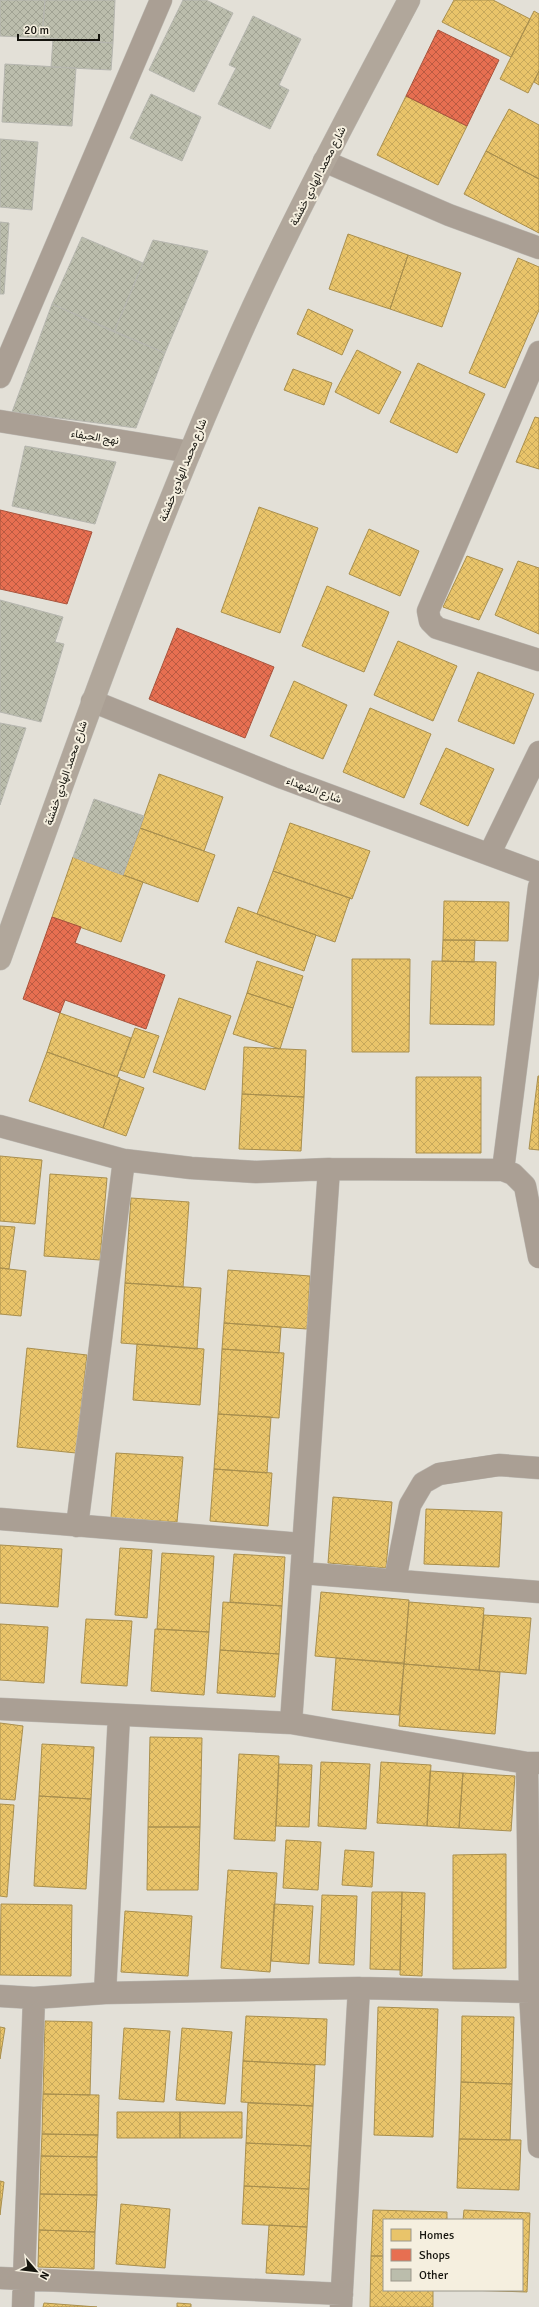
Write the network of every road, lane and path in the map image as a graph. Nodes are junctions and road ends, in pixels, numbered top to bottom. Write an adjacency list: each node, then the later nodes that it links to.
1 (161, 0): 6 (street)
2 (409, 0): 3 (main road, شارع محمد الهادي خفشة)
3 (324, 161): 4 (street); 8 (main road, شارع محمد الهادي خفشة)
4 (539, 248)
5 (539, 352): 9 (street)
6 (0, 377)
7 (0, 422): 8 (street, نهج الحيفاء)
8 (190, 452): 10 (main road, شارع محمد الهادي خفشة)
9 (539, 660)
10 (92, 701): 12 (street, شارع الشهداء); 15 (main road, شارع محمد الهادي خفشة)
11 (539, 752): 12 (street)
12 (490, 853): 13 (street, شارع الشهداء)
13 (539, 873)
14 (539, 887): 19 (street)
15 (0, 960)
16 (0, 1126): 17 (street)
17 (124, 1160): 18 (street); 23 (street)
18 (329, 1169): 19 (street); 24 (street)
19 (503, 1170): 20 (street)
20 (539, 1257)
21 (539, 1468): 26 (street)
22 (0, 1519): 23 (street)
23 (77, 1526): 24 (street)
24 (301, 1544): 25 (street)
25 (302, 1573): 26 (street); 30 (street)
26 (395, 1580): 27 (street)
27 (539, 1592)
28 (0, 1709): 29 (street)
29 (119, 1715): 30 (street); 34 (street)
30 (291, 1723): 31 (street)
31 (533, 1763): 33 (street)
32 (359, 1988): 33 (street); 34 (street); 41 (street)
33 (530, 1992): 37 (street)
34 (106, 1993): 36 (street)
35 (0, 1996): 36 (street)
36 (34, 1998): 40 (street)
37 (537, 2067): 38 (street)
38 (539, 2147)
39 (0, 2278): 40 (street)
40 (25, 2280): 41 (street); 42 (street)
41 (342, 2300)
42 (22, 2307)

